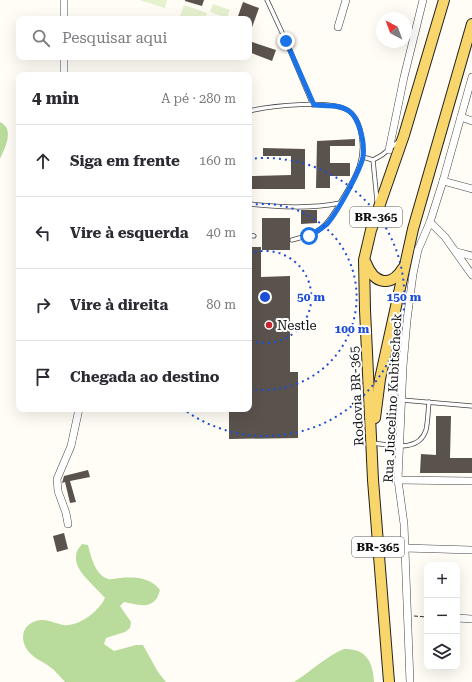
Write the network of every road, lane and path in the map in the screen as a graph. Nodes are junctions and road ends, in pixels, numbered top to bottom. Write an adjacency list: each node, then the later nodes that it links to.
1 (64, 0): 6 (street)
2 (267, 0): 12 (lane)
3 (346, 0): 8 (street)
4 (422, 0): 17 (street)
5 (444, 0): 16 (main road, Rodovia BR-365 / BR-365)
6 (64, 16)
7 (472, 24): 30 (main road, BR-365)
8 (338, 27)
9 (64, 60): 10 (street)
10 (64, 72)
11 (472, 77): 14 (street, Rua Juscelino Kubitscheck)
12 (314, 105): 13 (lane); 18 (lane)
13 (252, 110)
14 (461, 118): 15 (street); 20 (street, Rua Juscelino Kubitscheck)
15 (472, 121)
16 (404, 135): 17 (lane); 24 (main road, Rodovia BR-365 / BR-365)
17 (389, 150): 19 (lane)
18 (363, 157): 19 (lane); 22 (lane)
19 (373, 160): 24 (lane)
20 (443, 181): 21 (street); 25 (street, Rua Juscelino Kubitscheck)
21 (472, 189)
22 (340, 203): 23 (lane); 26 (lane)
23 (252, 204)
24 (378, 210): 29 (main road, Rodovia BR-365 / BR-365)
25 (430, 222): 27 (street); 32 (street, Rua Juscelino Kubitscheck)
26 (292, 240)
27 (457, 252): 28 (street); 31 (street)
28 (472, 256)
29 (364, 260): 30 (main road); 36 (main road, Rodovia BR-365 / BR-365)
30 (405, 266): 36 (main road, BR-365)
31 (472, 275)
32 (402, 400): 33 (lane); 37 (street, Rua Juscelino Kubitscheck)
33 (430, 402): 34 (lane); 37 (lane)
34 (472, 406)
35 (79, 412): 40 (street)
36 (372, 443): 37 (lane); 47 (main road, Rodovia BR-365 / BR-365)
37 (400, 446): 38 (street, Rua Juscelino Kubitscheck)
38 (398, 480): 39 (street); 41 (street, Rua Juscelino Kubitscheck)
39 (472, 481)
40 (68, 524)
41 (404, 548): 42 (street); 43 (street, Rua Juscelino Kubitscheck)
42 (472, 550)
43 (407, 616): 44 (path); 48 (street, Rua Juscelino Kubitscheck)
44 (424, 617)
45 (460, 618): 46 (street)
46 (472, 619)
47 (389, 682)
48 (410, 682)

